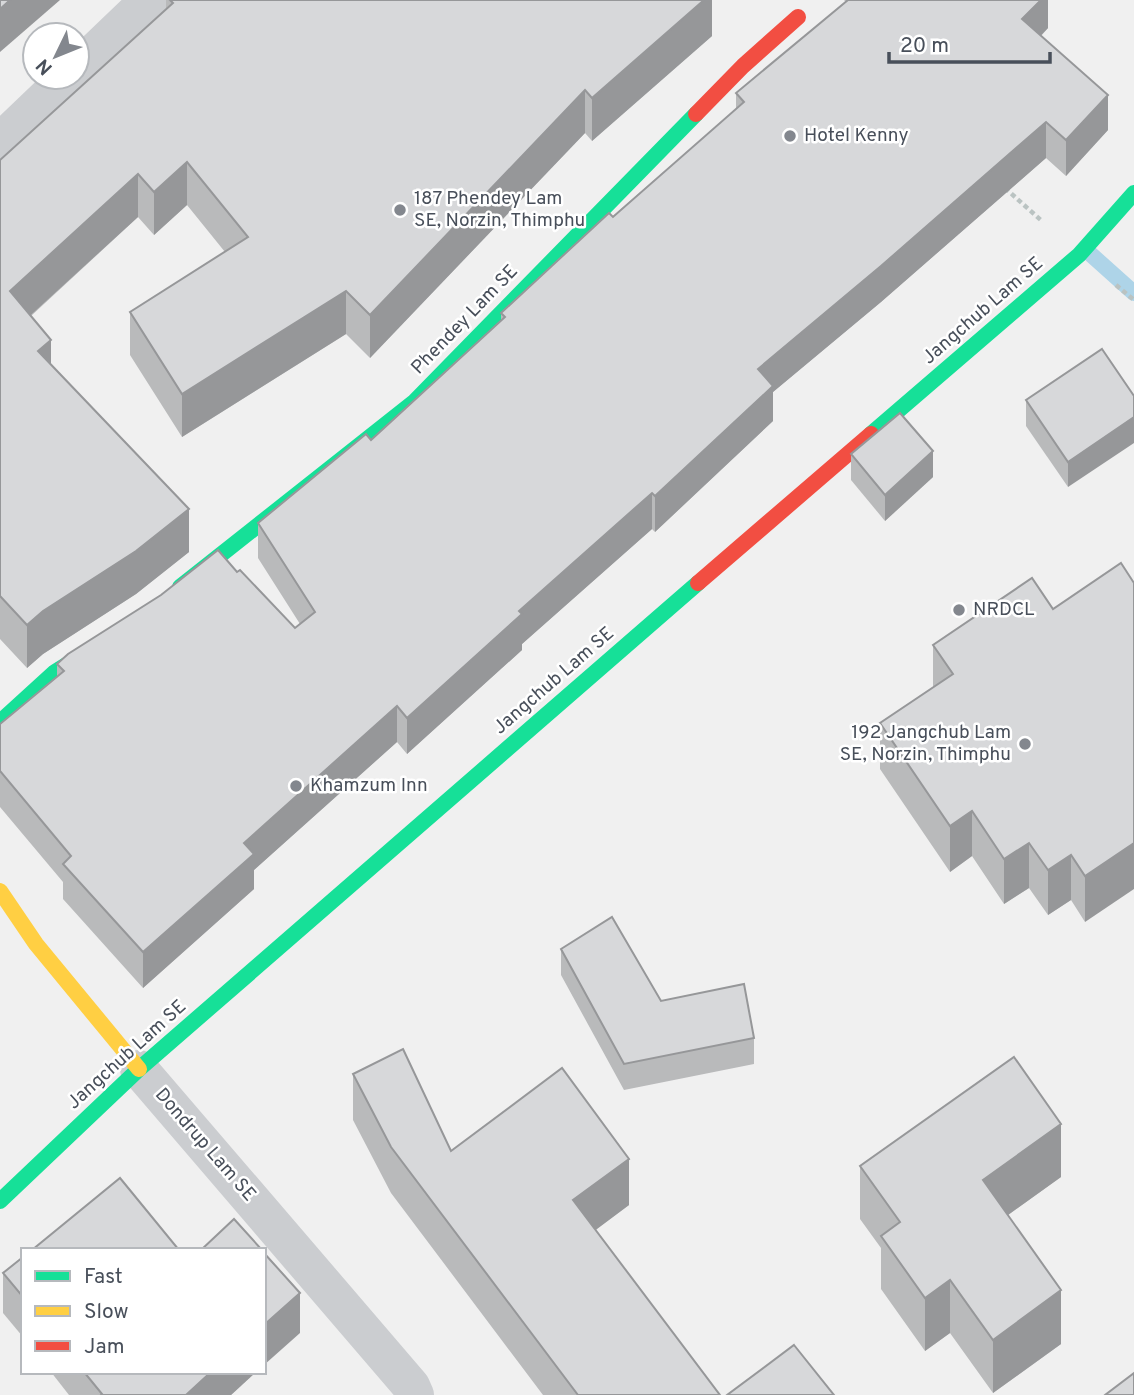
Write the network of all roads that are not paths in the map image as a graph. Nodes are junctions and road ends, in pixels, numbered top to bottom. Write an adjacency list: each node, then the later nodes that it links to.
1 (149, 0): 3 (street)
2 (798, 17): 7 (main road, Phendey Lam SE)
3 (91, 56)
4 (53, 91): 5 (street)
5 (0, 142)
6 (1134, 193): 11 (main road, Jangchub Lam SE)
7 (170, 595)
8 (114, 634): 9 (main road)
9 (0, 722)
10 (0, 891): 11 (main road, Dondrup Lam SE)
11 (139, 1069): 12 (main road, Jangchub Lam SE); 13 (street, Dondrup Lam SE)
12 (0, 1202)
13 (415, 1395)

